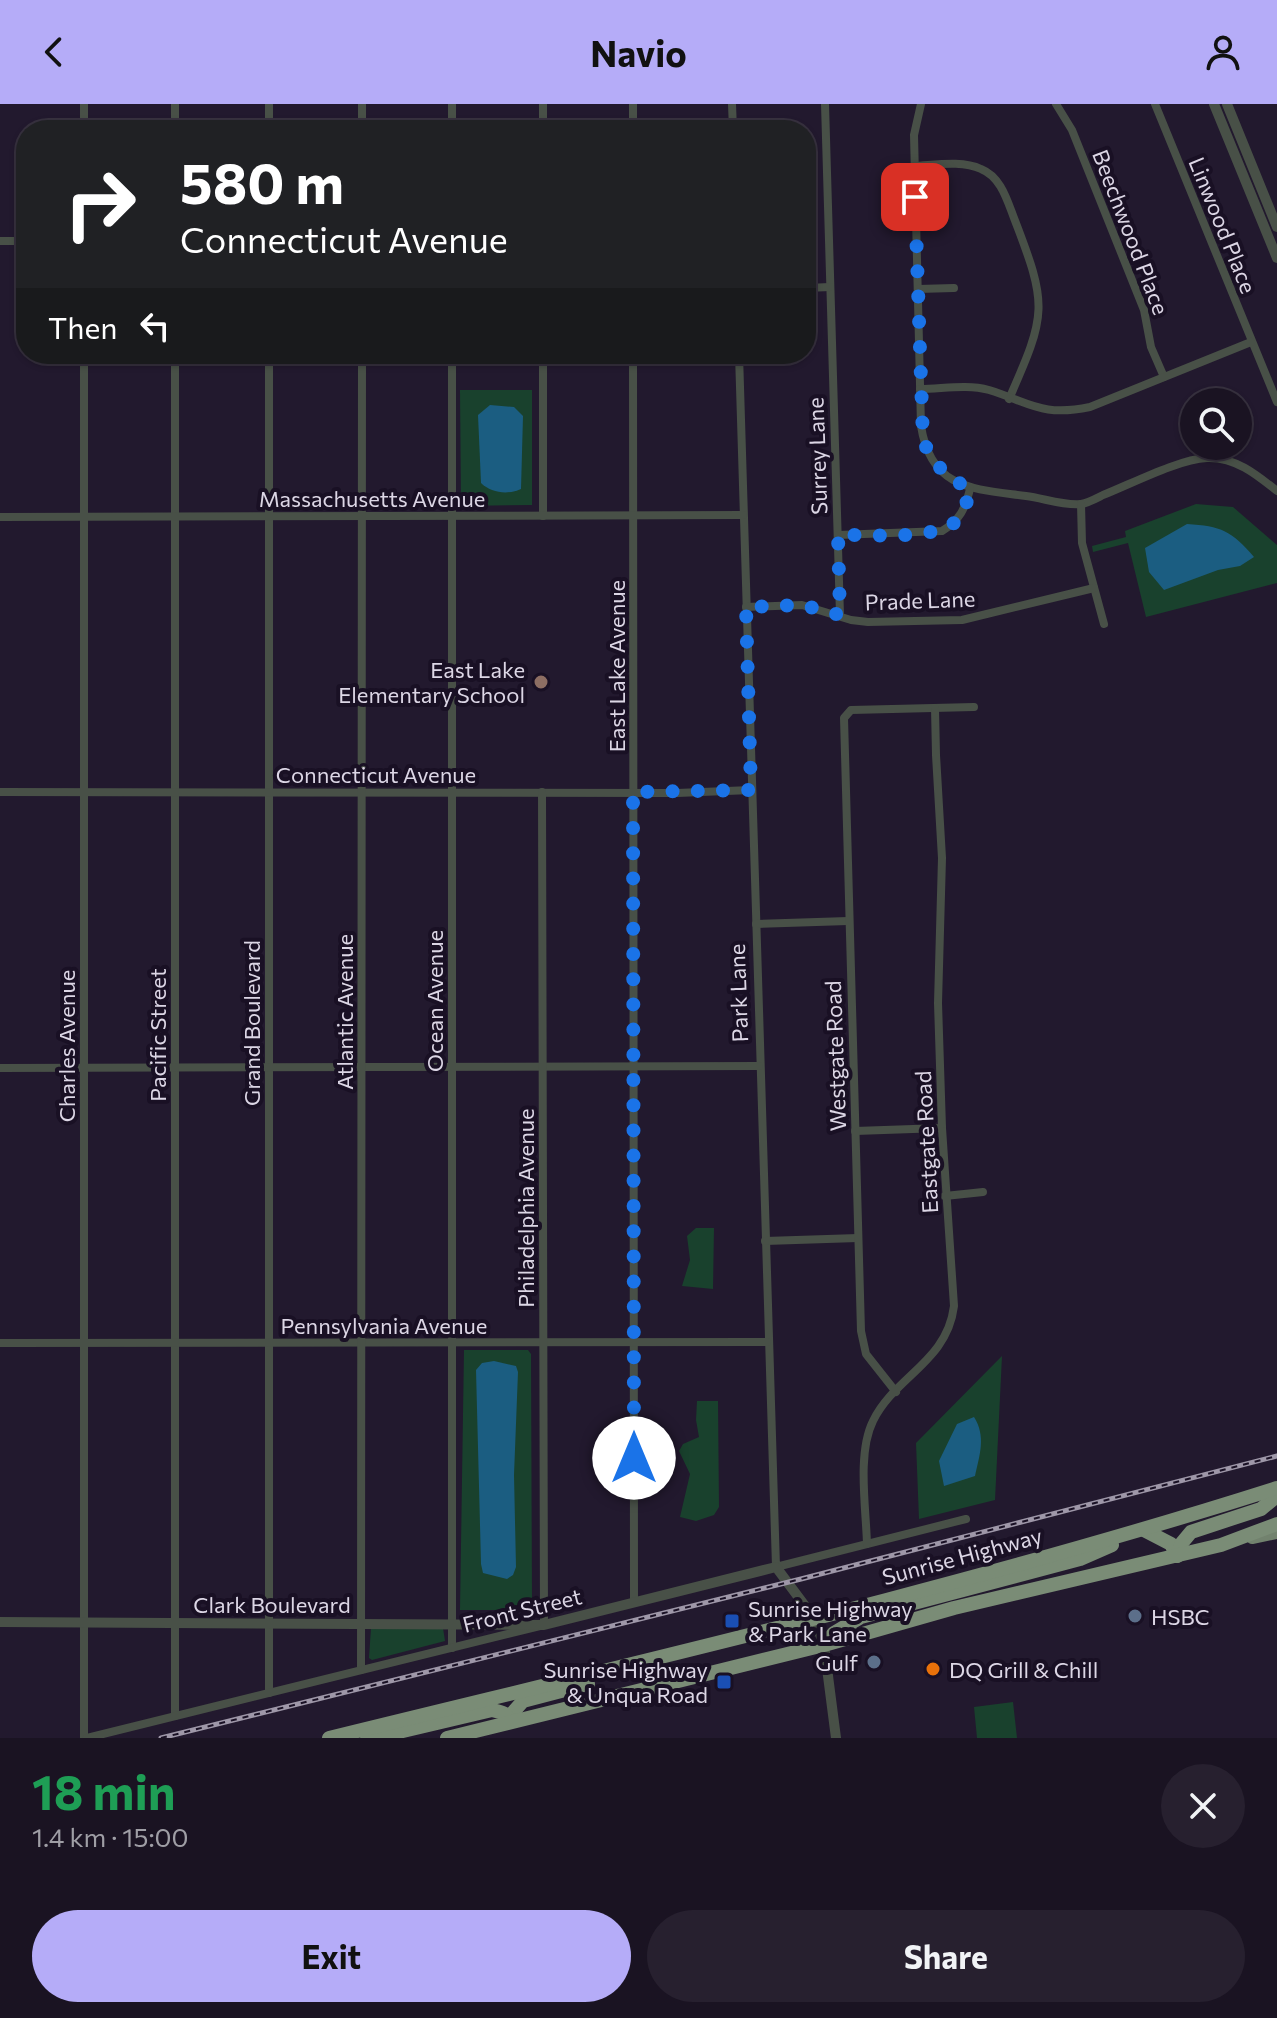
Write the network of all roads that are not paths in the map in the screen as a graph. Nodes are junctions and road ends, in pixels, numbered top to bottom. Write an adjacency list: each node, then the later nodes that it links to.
1 (825, 104): 10 (street, Surrey Lane)
2 (921, 104): 7 (street)
3 (1056, 104): 23 (street, Beechwood Place)
4 (1155, 104): 14 (street, Linwood Place)
5 (1214, 104): 9 (street)
6 (1227, 104): 8 (street)
7 (914, 166): 13 (street); 25 (street)
8 (1277, 227)
9 (1277, 258)
10 (830, 287): 11 (street); 39 (street, Surrey Lane)
11 (816, 288)
12 (954, 288): 13 (street)
13 (918, 289): 24 (street)
14 (1251, 342): 23 (street); 26 (street, Linwood Place)
15 (84, 364): 36 (street, Charles Avenue)
16 (175, 364): 37 (street, Pacific Street)
17 (269, 364): 38 (street, Grand Boulevard)
18 (362, 364): 31 (street, Atlantic Avenue)
19 (452, 364): 32 (street, Ocean Avenue)
20 (543, 364): 33 (street)
21 (633, 364): 34 (street, East Lake Avenue)
22 (739, 364): 30 (street, Park Lane)
23 (1164, 377): 25 (street)
24 (920, 389): 25 (street); 28 (street)
25 (1009, 399)
26 (1277, 402)
27 (1275, 485): 29 (street)
28 (970, 489): 29 (street); 39 (street)
29 (1081, 504): 40 (street)
30 (743, 515): 34 (street, Massachusetts Avenue); 41 (street, Park Lane)
31 (361, 516): 32 (street, Massachusetts Avenue); 38 (street, Massachusetts Avenue); 51 (street, Atlantic Avenue)
32 (452, 516): 33 (street, Massachusetts Avenue); 52 (street, Ocean Avenue)
33 (543, 516): 34 (street, Massachusetts Avenue)
34 (633, 516): 54 (street, East Lake Avenue)
35 (0, 517): 36 (street, Massachusetts Avenue)
36 (84, 517): 37 (street, Massachusetts Avenue); 48 (street, Charles Avenue)
37 (175, 517): 38 (street, Massachusetts Avenue); 49 (street, Pacific Street)
38 (269, 517): 50 (street, Grand Boulevard)
39 (838, 535): 42 (street, Surrey Lane)
40 (1094, 588): 42 (street, Prade Lane); 43 (street)
41 (746, 607): 42 (street, Prade Lane); 46 (street, Park Lane)
42 (840, 615)
43 (1104, 624)
44 (974, 707): 45 (street)
45 (935, 708): 55 (street, Westgate Road); 66 (street, Eastgate Road)
46 (751, 790): 54 (street, Connecticut Avenue); 56 (street, Park Lane)
47 (0, 792): 48 (street, Connecticut Avenue)
48 (84, 792): 49 (street, Connecticut Avenue); 58 (street, Charles Avenue)
49 (175, 792): 50 (street, Connecticut Avenue); 60 (street, Pacific Street)
50 (269, 792): 51 (street, Connecticut Avenue); 61 (street, Grand Boulevard)
51 (362, 792): 52 (street, Connecticut Avenue); 62 (street, Atlantic Avenue)
52 (452, 792): 53 (street, Connecticut Avenue); 63 (street, Ocean Avenue)
53 (542, 792): 54 (street, Connecticut Avenue); 64 (street, Philadelphia Avenue)
54 (633, 792): 65 (street, East Lake Avenue)
55 (848, 921): 56 (street); 67 (street, Westgate Road)
56 (756, 924): 57 (street, Park Lane)
57 (759, 1066): 65 (street); 71 (street, Park Lane)
58 (84, 1067): 59 (street); 60 (street); 74 (street, Charles Avenue)
59 (0, 1068)
60 (175, 1068): 61 (street); 75 (street, Pacific Street)
61 (269, 1068): 62 (street); 76 (street, Grand Boulevard)
62 (362, 1068): 63 (street); 77 (street, Atlantic Avenue)
63 (452, 1068): 64 (street); 78 (street, Ocean Avenue)
64 (543, 1068): 65 (street); 79 (street, Philadelphia Avenue)
65 (634, 1068): 80 (street, East Lake Avenue)
66 (942, 1128): 67 (street); 69 (street, Eastgate Road)
67 (855, 1131): 70 (street, Westgate Road)
68 (983, 1192): 69 (street)
69 (945, 1196): 81 (street, Eastgate Road)
70 (858, 1238): 71 (street); 81 (street, Westgate Road)
71 (765, 1241): 72 (street, Park Lane)
72 (767, 1342): 80 (street, Pennsylvania Avenue); 91 (street, Park Lane)
73 (0, 1343): 74 (street, Pennsylvania Avenue)
74 (84, 1343): 75 (street, Pennsylvania Avenue); 98 (street, Charles Avenue)
75 (175, 1343): 76 (street, Pennsylvania Avenue); 99 (street, Pacific Street)
76 (269, 1343): 77 (street, Pennsylvania Avenue); 100 (street, Grand Boulevard)
77 (362, 1343): 78 (street, Pennsylvania Avenue); 101 (street, Atlantic Avenue)
78 (452, 1343): 79 (street, Pennsylvania Avenue); 102 (street, Ocean Avenue)
79 (543, 1343): 80 (street, Pennsylvania Avenue); 103 (street, Philadelphia Avenue)
80 (634, 1343): 94 (street, East Lake Avenue)
81 (896, 1392): 88 (street, Eastgate Road)
82 (1277, 1488): 86 (highway, Sunrise Highway)
83 (1277, 1496): 90 (highway)
84 (966, 1519): 88 (street, Front Street)
85 (1277, 1524): 89 (highway)
86 (1137, 1532): 90 (highway); 92 (highway, Sunrise Highway); 93 (highway)
87 (1277, 1533): 89 (main road)
88 (867, 1544): 91 (street, Front Street)
89 (1221, 1545): 90 (highway)
90 (1177, 1556): 95 (highway)
91 (776, 1567): 94 (street, Front Street); 96 (street)
92 (997, 1568): 93 (highway); 96 (highway, Sunrise Highway)
93 (988, 1583): 95 (highway); 104 (highway)
94 (634, 1602): 103 (street, Front Street)
95 (954, 1608): 104 (highway)
96 (814, 1618): 104 (street); 105 (highway, Sunrise Highway)
97 (0, 1622): 98 (street, Clark Boulevard)
98 (85, 1623): 99 (street, Clark Boulevard); 111 (street, Charles Avenue)
99 (175, 1623): 100 (street, Clark Boulevard); 109 (street, Pacific Street)
100 (269, 1624): 101 (street, Clark Boulevard); 108 (street, Grand Boulevard)
101 (362, 1624): 102 (street, Clark Boulevard); 107 (street, Atlantic Avenue)
102 (453, 1624): 103 (street, Clark Boulevard); 106 (street, Ocean Avenue)
103 (544, 1625): 106 (street, Front Street)
104 (824, 1645): 110 (highway); 115 (street)
105 (698, 1647): 110 (highway); 112 (highway, Sunrise Highway)
106 (452, 1648): 107 (street, Front Street)
107 (361, 1670): 108 (street, Front Street)
108 (269, 1693): 109 (street, Front Street)
109 (175, 1716): 111 (street, Front Street)
110 (510, 1720): 113 (highway); 114 (highway)
111 (86, 1738)
112 (329, 1738)
113 (342, 1738)
114 (447, 1738)
115 (836, 1738)

